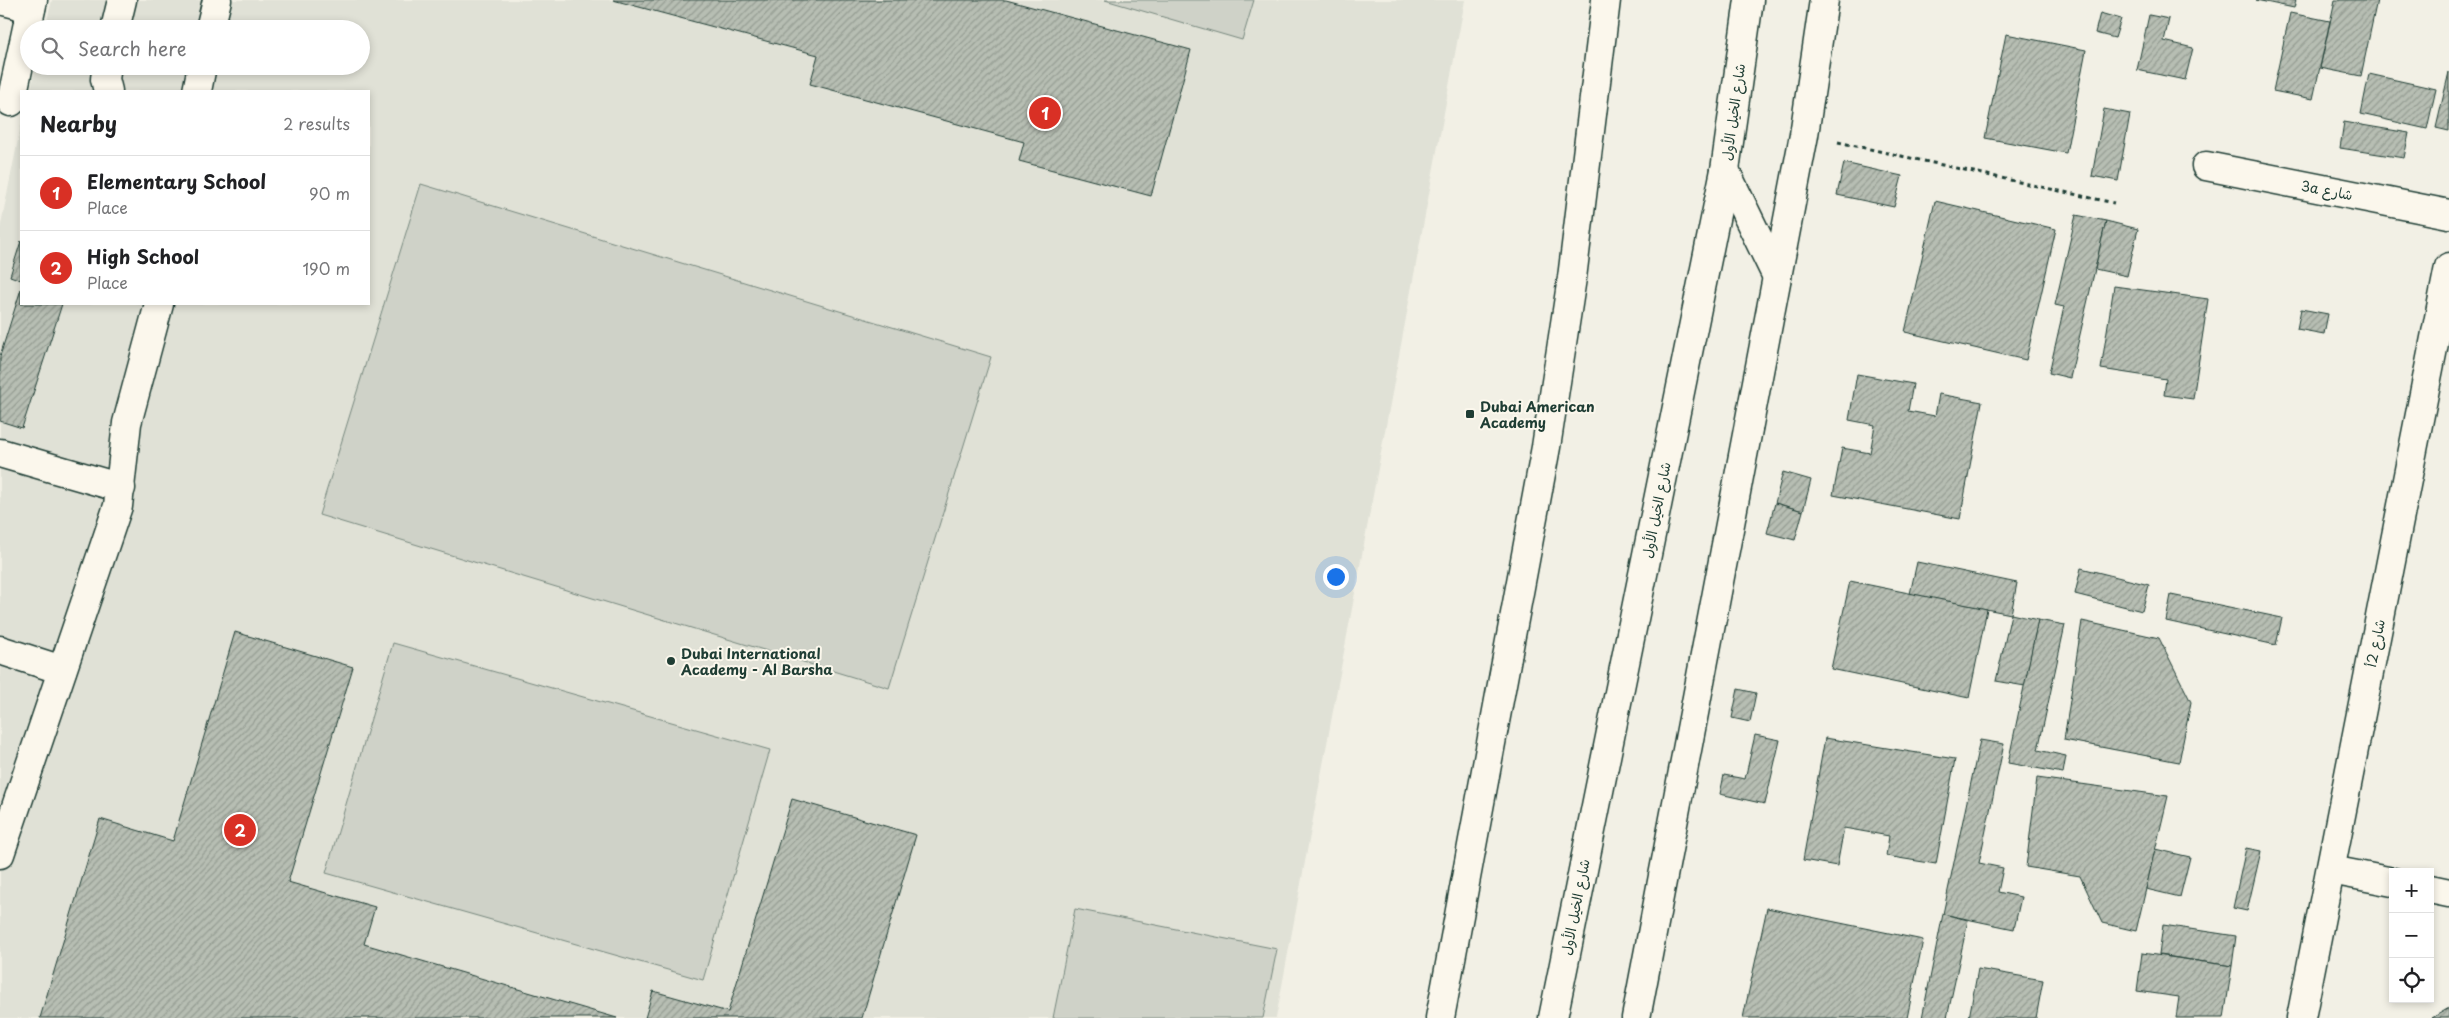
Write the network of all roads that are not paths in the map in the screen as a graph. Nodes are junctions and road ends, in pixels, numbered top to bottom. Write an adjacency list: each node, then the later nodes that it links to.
1 (0, 0): 7 (main road)
2 (122, 0): 9 (main road)
3 (217, 0): 10 (main road)
4 (1606, 0): 32 (main road)
5 (1748, 0): 18 (main road, شارع الخيل الأول)
6 (1824, 0): 21 (main road)
7 (32, 4): 8 (main road)
8 (29, 20)
9 (117, 20)
10 (212, 20)
11 (20, 60): 16 (main road)
12 (106, 75): 14 (main road)
13 (200, 75): 15 (main road)
14 (108, 90)
15 (197, 90)
16 (11, 102)
17 (2206, 166): 19 (main road, 3a شارع)
18 (1725, 170): 21 (main road); 33 (main road, شارع الخيل الأول)
19 (2449, 214)
20 (2449, 267): 28 (main road, شارع 2أ)
21 (1777, 277): 34 (main road)
22 (159, 305): 24 (main road)
23 (0, 454): 24 (main road)
24 (121, 488): 26 (main road)
25 (0, 650): 26 (main road)
26 (62, 670): 27 (main road)
27 (0, 854)
28 (2331, 870): 29 (main road); 35 (main road, شارع 2أ)
29 (2389, 881)
30 (2434, 891): 31 (main road)
31 (2449, 893)
32 (1440, 1018)
33 (1553, 1018)
34 (1636, 1018)
35 (2301, 1018)

